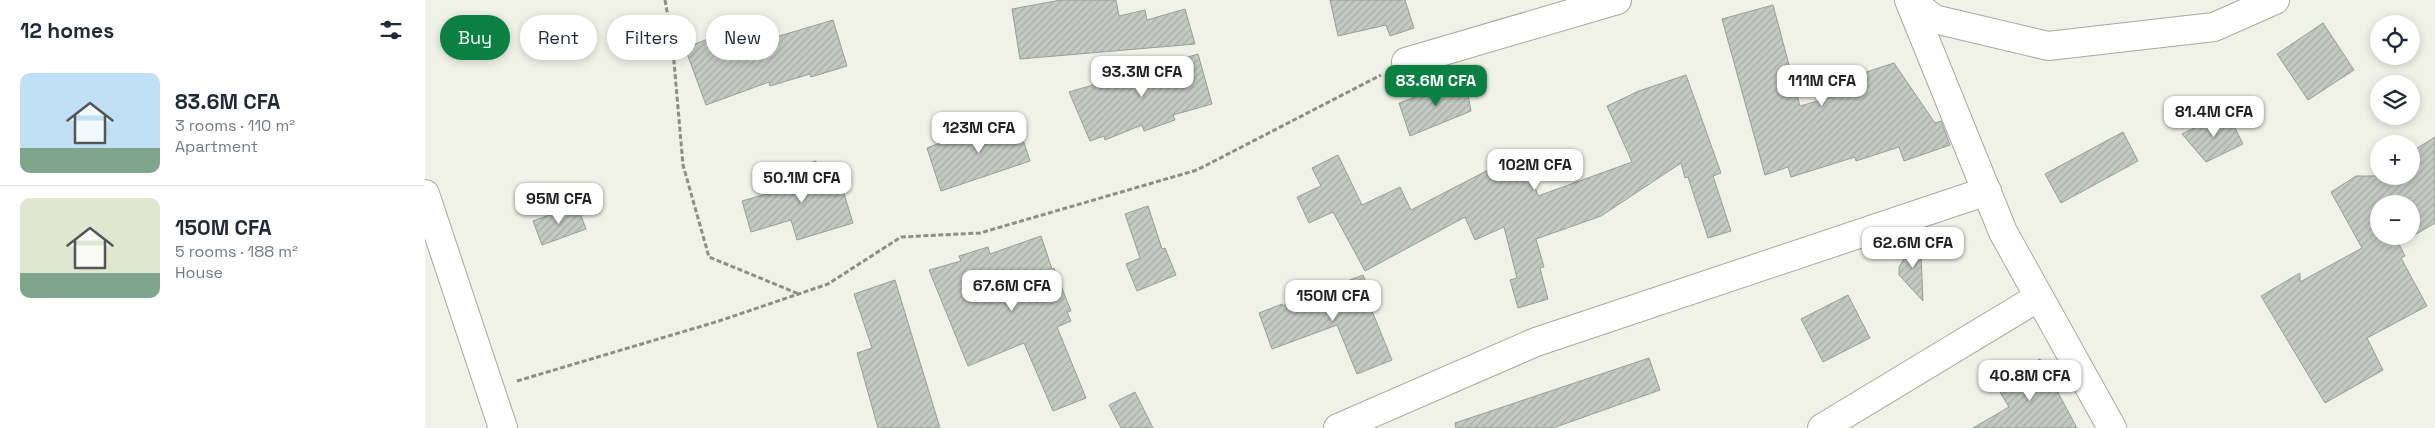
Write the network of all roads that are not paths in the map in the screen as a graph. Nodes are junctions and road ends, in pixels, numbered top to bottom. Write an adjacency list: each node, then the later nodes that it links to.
1 (1617, 0): 4 (street)
2 (1910, 0): 3 (street); 5 (street)
3 (2275, 0)
4 (1406, 62)
5 (1987, 191): 7 (street); 9 (street)
6 (425, 194): 8 (street)
7 (2039, 298): 10 (street); 11 (street)
8 (503, 428)
9 (1338, 428)
10 (1822, 428)
11 (2112, 428)

